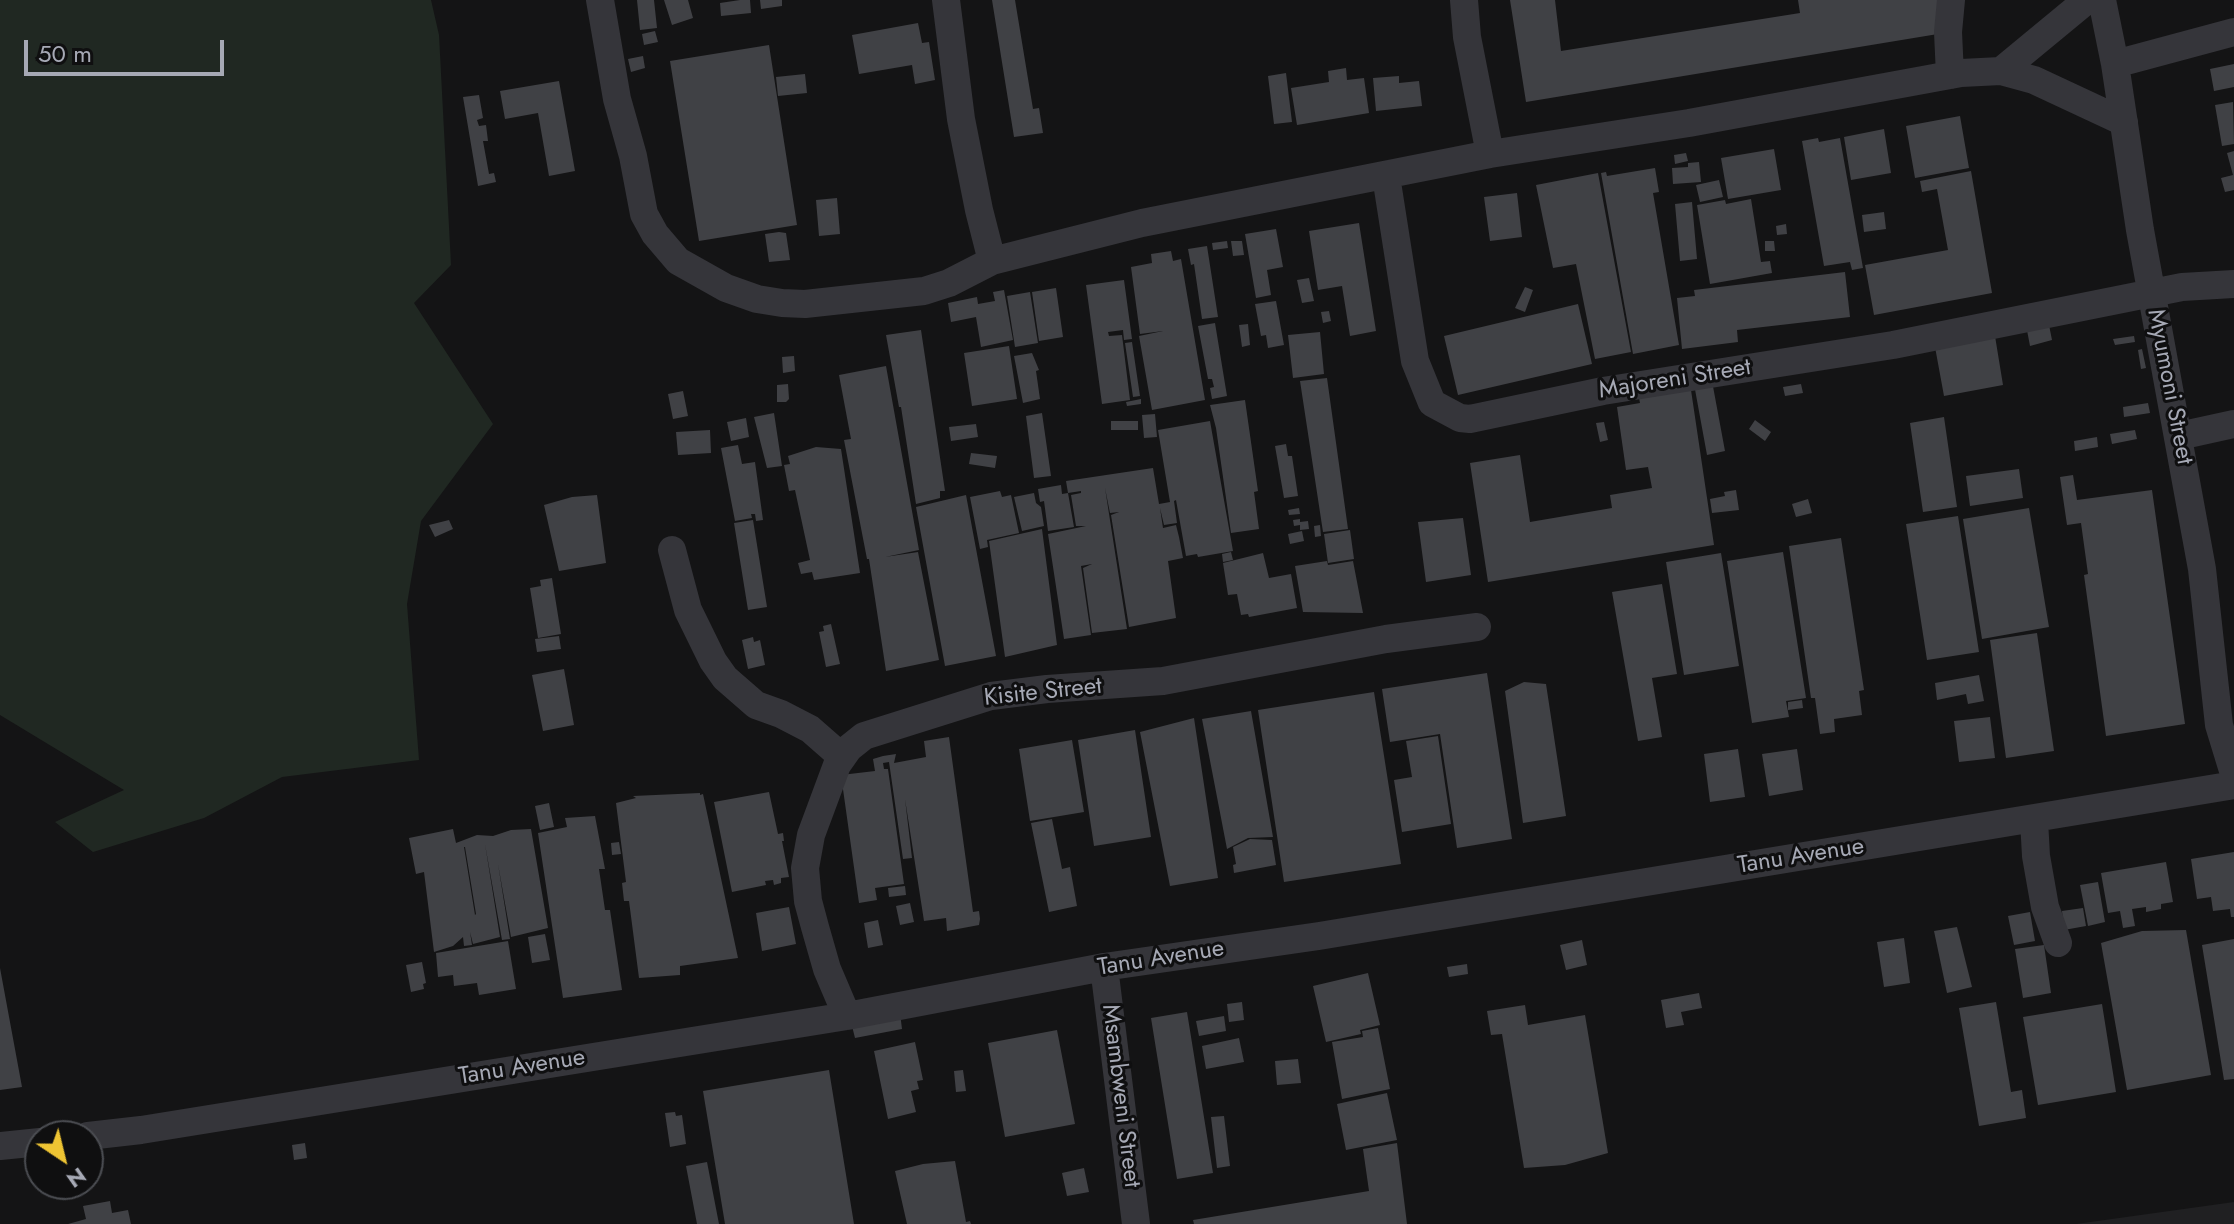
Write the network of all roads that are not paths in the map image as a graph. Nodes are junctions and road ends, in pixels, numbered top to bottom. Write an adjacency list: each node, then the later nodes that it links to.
1 (600, 0): 14 (street)
2 (946, 0): 14 (street)
3 (1464, 0): 12 (street)
4 (1951, 0): 10 (street)
5 (2087, 0): 9 (street)
6 (2102, 0): 8 (street, Myumoni Street)
7 (2234, 32): 8 (street)
8 (2115, 64): 11 (street, Myumoni Street)
9 (2001, 71): 10 (street); 11 (street)
10 (1950, 75): 12 (street)
11 (2124, 122): 16 (street, Myumoni Street)
12 (1490, 154): 13 (street)
13 (1386, 176): 14 (street); 16 (street, Majoreni Street)
14 (992, 261)
15 (2234, 284): 16 (street, Majoreni Street)
16 (2151, 293): 18 (street, Myumoni Street)
17 (2234, 424): 18 (street)
18 (2179, 436): 22 (street, Myumoni Street)
19 (672, 550): 21 (street)
20 (1477, 627): 21 (street, Kisite Street)
21 (842, 757): 27 (street)
22 (2234, 774)
23 (2234, 785): 24 (street, Tanu Avenue)
24 (2034, 820): 25 (street); 26 (street, Tanu Avenue)
25 (2058, 943)
26 (1104, 967): 27 (street, Tanu Avenue); 31 (street, Msambweni Street)
27 (847, 1016): 28 (street, Tanu Avenue)
28 (104, 1134)
29 (24, 1144): 30 (street)
30 (0, 1146)
31 (1136, 1224)

